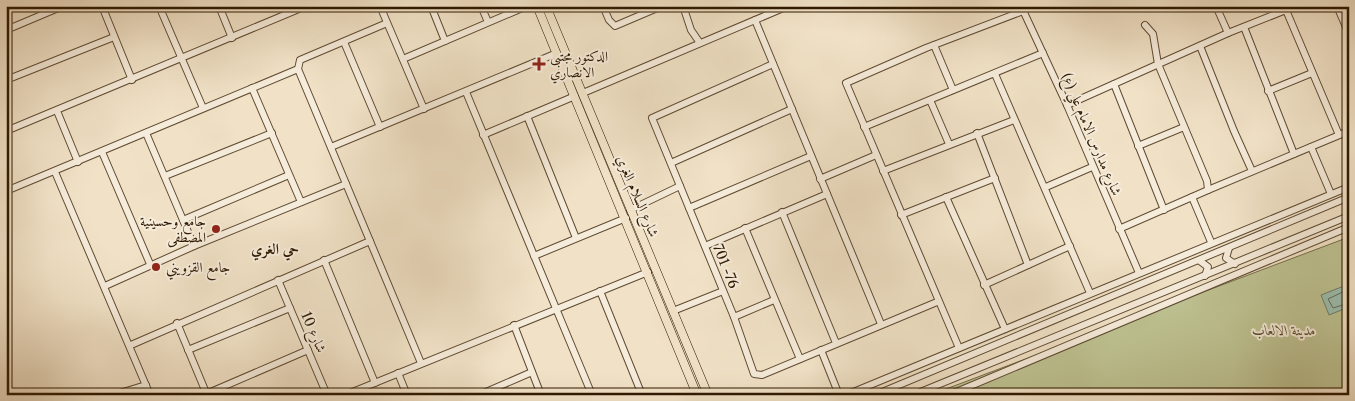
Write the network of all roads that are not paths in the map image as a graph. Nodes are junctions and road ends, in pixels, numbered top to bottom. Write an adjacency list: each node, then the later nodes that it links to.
1 (63, 6): 27 (street)
2 (102, 6): 30 (street)
3 (159, 6): 40 (street)
4 (218, 6): 31 (street)
5 (306, 6): 31 (street)
6 (380, 6): 24 (street)
7 (431, 6): 32 (street)
8 (481, 6): 23 (street)
9 (527, 6): 23 (street)
10 (537, 6): 37 (main road, شارع السلام الغري)
11 (546, 6): 53 (main road, شارع السلام الغري)
12 (603, 6): 18 (street)
13 (683, 6): 34 (street)
14 (788, 6): 19 (street)
15 (1216, 6): 28 (street)
16 (1296, 6): 21 (street)
17 (1337, 6): 29 (street)
18 (659, 7)
19 (778, 8): 22 (street)
20 (1022, 9): 35 (street); 38 (street, شارع مدارس الامام علي (ع))
21 (1286, 10): 26 (street); 44 (street)
22 (755, 20): 34 (street); 41 (street)
23 (488, 22): 32 (street)
24 (387, 23): 33 (street); 39 (street)
25 (1145, 25): 42 (street)
26 (1244, 27): 28 (street); 51 (street)
27 (6, 30)
28 (1228, 33): 36 (street)
29 (1349, 34)
30 (114, 37): 46 (street); 47 (street)
31 (232, 38): 40 (street)
32 (445, 41): 39 (street)
33 (344, 42): 43 (street); 63 (street)
34 (700, 43): 53 (street)
35 (934, 45): 50 (street); 62 (street)
36 (1200, 46): 42 (street); 85 (street)
37 (557, 53): 52 (street); 53 (main road, شارع السلام الغري)
38 (1043, 53): 45 (street); 55 (street, شارع مدارس الامام علي (ع))
39 (403, 59): 57 (street)
40 (181, 60): 47 (street); 56 (street)
41 (773, 64): 58 (street); 81 (street, 701 -76)
42 (1158, 64): 48 (street); 64 (street)
43 (298, 68): 49 (street); 74 (street)
44 (1312, 73): 51 (street); 70 (street)
45 (995, 74): 50 (street); 61 (street)
46 (6, 80)
47 (132, 80): 59 (street)
48 (1114, 84): 55 (street); 73 (street)
49 (252, 88): 56 (street); 68 (street)
50 (953, 90): 54 (street)
51 (1268, 91): 77 (street)
52 (466, 92): 57 (street); 71 (street)
53 (579, 94): 60 (street); 87 (main road, شارع السلام الغري)
54 (930, 100): 62 (street); 72 (street)
55 (1067, 106): 82 (street, شارع مدارس الامام علي (ع))
56 (203, 108): 67 (street)
57 (424, 109): 63 (street)
58 (792, 109): 79 (street); 81 (street)
59 (56, 111): 65 (street); 80 (street)
60 (527, 116): 71 (street); 114 (street)
61 (1014, 120): 69 (street); 93 (street)
62 (864, 126): 78 (street)
63 (380, 127): 74 (street)
64 (1184, 127): 73 (street); 95 (street)
65 (6, 131)
66 (1349, 131): 70 (street)
67 (146, 133): 76 (street); 88 (street)
68 (272, 133): 86 (street); 88 (street)
69 (977, 133): 72 (street); 89 (street)
70 (1339, 134): 75 (street)
71 (483, 135): 121 (street)
72 (949, 144): 83 (street)
73 (1138, 146): 105 (street)
74 (331, 147): 91 (street)
75 (1311, 147): 77 (street); 98 (street)
76 (102, 152): 80 (street); 124 (street)
77 (1294, 154): 85 (street)
78 (876, 155): 83 (street); 90 (street)
79 (811, 156): 90 (street); 103 (street)
80 (78, 162): 84 (street)
81 (670, 163): 92 (street, 701 -76)
82 (1092, 167): 93 (street); 113 (street, شارع مدارس الامام علي (ع))
83 (883, 171): 107 (street)
84 (55, 172): 96 (street); 132 (street)
85 (1252, 172): 95 (street)
86 (289, 175): 102 (street); 110 (street)
87 (611, 175): 104 (main road, شارع السلام الغري); 109 (main road, شارع السلام الغري)
88 (165, 176): 110 (street)
89 (995, 178): 99 (street); 126 (street)
90 (820, 179): 97 (street)
91 (346, 184): 102 (street); 115 (street)
92 (680, 186): 103 (street, 701 -76); 104 (street)
93 (1046, 187): 119 (street)
94 (1349, 187): 98 (street)
95 (1208, 190): 100 (street)
96 (6, 192)
97 (827, 194): 106 (street); 143 (street)
98 (1331, 194): 116 (street)
99 (946, 197): 107 (street); 131 (street)
100 (1192, 197): 105 (street); 116 (street)
101 (1349, 198): 120 (street)
102 (301, 202): 117 (street)
103 (689, 208): 118 (street, 701 -76)
104 (630, 210): 140 (main road, شارع السلام الغري)
105 (1164, 210): 113 (street)
106 (782, 212): 112 (street); 148 (street)
107 (901, 215): 137 (street)
108 (1349, 216): 125 (street)
109 (626, 218): 114 (street); 127 (main road, شارع السلام الغري)
110 (183, 220): 117 (street)
111 (1349, 227): 160 (street)
112 (745, 228): 118 (street); 136 (street)
113 (1119, 229): 128 (street, شارع مدارس الامام علي (ع))
114 (576, 238): 121 (street)
115 (370, 240): 122 (street); 156 (street)
116 (1211, 242): 128 (street)
117 (194, 246): 124 (street)
118 (705, 246): 134 (street, 701 -76)
119 (1070, 246): 126 (street); 135 (street)
120 (1229, 248): 123 (street); 125 (street)
121 (534, 256): 139 (street)
122 (324, 260): 130 (street); 161 (street)
123 (1200, 261): 129 (street); 151 (street)
124 (150, 264): 132 (street)
125 (1235, 264): 129 (street)
126 (1028, 265): 131 (street)
127 (648, 272): 133 (street); 146 (main road, شارع السلام الغري)
128 (1139, 273): 135 (street)
129 (1205, 276): 157 (street)
130 (278, 280): 138 (street, شارع 10); 142 (street)
131 (984, 284): 145 (street)
132 (105, 286): 149 (street)
133 (600, 291): 139 (street); 174 (street)
134 (723, 291): 140 (street); 141 (street, 701 -76)
135 (1090, 294): 145 (street)
136 (774, 300): 141 (street); 155 (street)
137 (937, 302): 143 (street); 150 (street)
138 (290, 308): 152 (street); 153 (street, شارع 10)
139 (556, 309): 144 (street); 173 (street)
140 (673, 311): 146 (main road, شارع السلام الغري)
141 (734, 317): 155 (street, 701 -76)
142 (177, 323): 149 (street); 152 (street)
143 (881, 324): 148 (street)
144 (514, 325): 156 (street); 158 (street)
145 (1005, 329): 147 (street)
146 (676, 330): 175 (main road, شارع السلام الغري); 176 (main road, شارع السلام الغري)
147 (980, 340): 150 (street); 151 (street)
148 (836, 344): 154 (street)
149 (131, 345): 162 (street)
150 (959, 348): 178 (street)
151 (984, 349): 179 (street)
152 (188, 350): 165 (street)
153 (308, 350): 165 (street); 168 (street, شارع 10)
154 (821, 350): 155 (street); 177 (street)
155 (800, 360)
156 (421, 363): 159 (street)
157 (990, 363): 160 (street); 180 (street)
158 (532, 372): 163 (street); 172 (street)
159 (398, 373): 161 (street); 170 (street)
160 (995, 375): 181 (street)
161 (375, 382): 169 (street)
162 (146, 385): 166 (street); 167 (street)
163 (492, 392): 171 (street)
164 (1349, 393): 182 (main road)
165 (206, 394)
166 (113, 395)
167 (150, 395)
168 (327, 395)
169 (345, 395)
170 (407, 395)
171 (479, 395)
172 (541, 395)
173 (592, 395)
174 (642, 395)
175 (697, 395)
176 (708, 395)
177 (839, 395)
178 (846, 395)
179 (875, 395)
180 (913, 395)
181 (949, 395)
182 (1344, 395)

